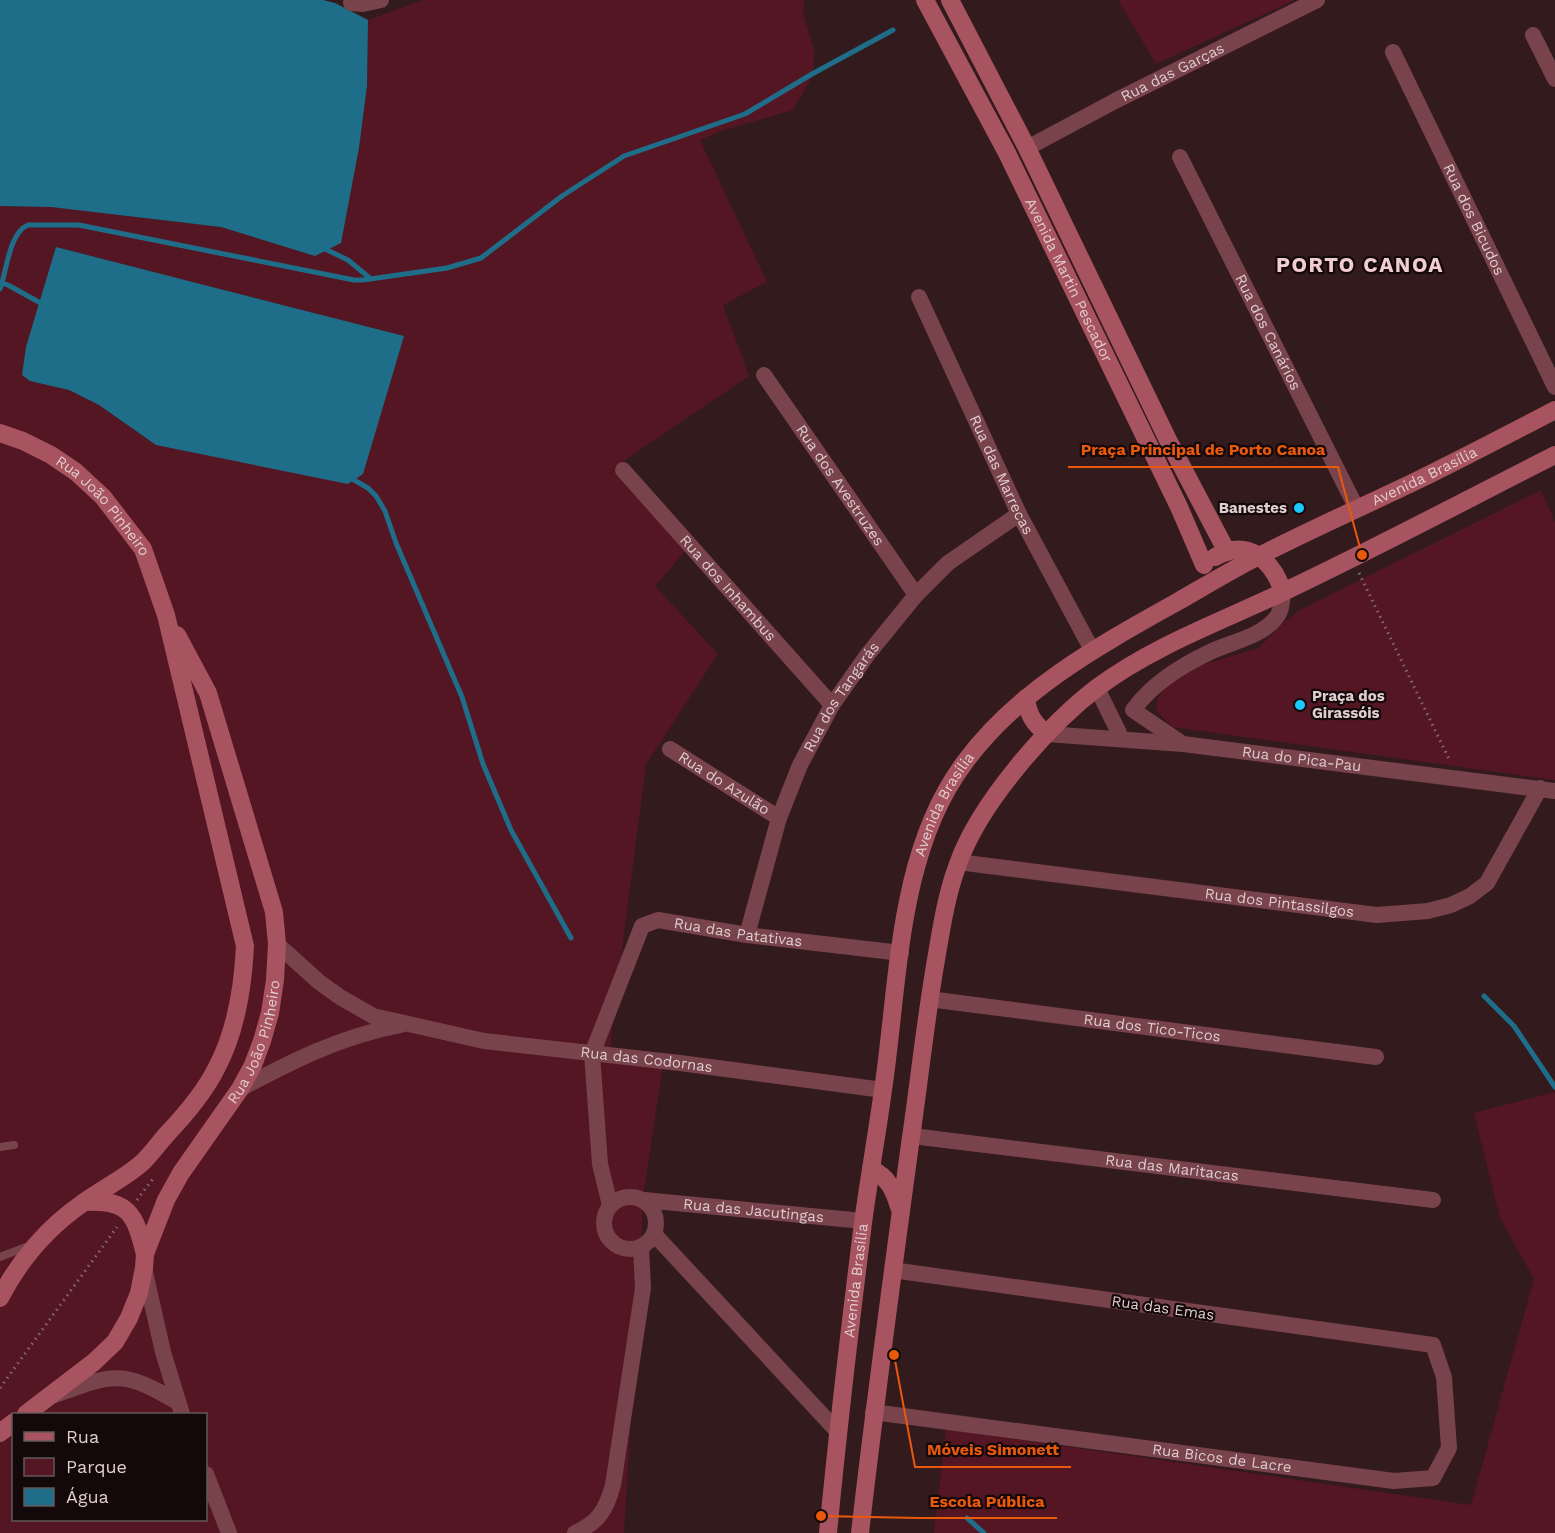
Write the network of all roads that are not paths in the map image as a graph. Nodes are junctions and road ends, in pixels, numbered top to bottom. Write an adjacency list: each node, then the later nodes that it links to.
1 (381, 0): 5 (street)
2 (925, 0): 21 (street, Avenida Martin Pescador)
3 (950, 0): 9 (street, Avenida Martin Pescador)
4 (1317, 0): 9 (street, Rua das Garças)
5 (351, 3)
6 (1533, 35): 8 (street)
7 (1393, 52): 13 (street, Rua dos Bicudos)
8 (1555, 79)
9 (1028, 148): 20 (street, Avenida Martin Pescador)
10 (1180, 157): 18 (street, Rua dos Canários)
11 (919, 297): 19 (street, Rua das Marrecas)
12 (764, 375): 27 (street, Rua dos Avestruzes)
13 (1555, 387)
14 (1555, 410): 18 (street, Avenida Brasília)
15 (0, 433): 28 (street, Rua João Pinheiro)
16 (1555, 455): 25 (street)
17 (623, 470): 32 (street, Rua dos Inhambus)
18 (1357, 509): 23 (street, Avenida Brasília)
19 (1019, 514): 27 (street, Rua dos Tangarás); 29 (street, Rua das Marrecas)
20 (1213, 525): 21 (lane); 22 (street, Avenida Martin Pescador)
21 (1192, 536): 24 (street, Avenida Martin Pescador)
22 (1227, 552): 23 (street); 24 (street)
23 (1260, 555): 25 (street); 26 (street, Avenida Brasília)
24 (1204, 565): 26 (street)
25 (1283, 592): 30 (street); 33 (street)
26 (1193, 593): 29 (street, Avenida Brasília)
27 (916, 595): 32 (street, Rua dos Tangarás)
28 (166, 615): 42 (street, Rua João Pinheiro); 57 (street, Rua João Pinheiro)
29 (1092, 650): 31 (street, Avenida Brasília)
30 (1097, 688): 34 (street); 35 (street)
31 (1026, 698): 34 (street); 43 (street, Avenida Brasília)
32 (832, 705): 39 (street, Rua dos Tangarás)
33 (1133, 710): 35 (street); 36 (street)
34 (1047, 734): 35 (street, Rua do Pica-Pau); 40 (street)
35 (1117, 735): 36 (street, Rua do Pica-Pau)
36 (1183, 744): 38 (street, Rua do Pica-Pau)
37 (670, 749): 39 (street, Rua do Azulão)
38 (1547, 790): 40 (street, Rua dos Pintassilgos)
39 (779, 818): 41 (street, Rua dos Tangarás)
40 (958, 862): 44 (street)
41 (747, 935): 43 (street, Rua das Patativas); 46 (street, Rua das Patativas)
42 (278, 944): 45 (street, Rua das Codornas); 48 (street, Rua João Pinheiro)
43 (900, 953): 50 (street, Avenida Brasília)
44 (929, 999): 47 (street, Rua dos Tico-Ticos); 49 (street)
45 (411, 1023): 46 (street, Rua das Codornas); 48 (street, Rua das Codornas)
46 (592, 1054): 50 (street, Rua das Codornas); 58 (street)
47 (1376, 1057)
48 (240, 1089): 65 (street, Rua João Pinheiro)
49 (917, 1089): 50 (street); 51 (street)
50 (884, 1090): 54 (street, Avenida Brasília)
51 (912, 1136): 56 (street, Rua das Maritacas); 59 (street)
52 (14, 1145): 53 (lane)
53 (0, 1147)
54 (871, 1169): 59 (street); 60 (street, Avenida Brasília)
55 (644, 1200): 58 (street); 60 (street, Rua das Jacutingas); 61 (street)
56 (1433, 1200)
57 (84, 1202): 62 (street, Rua João Pinheiro); 65 (street)
58 (610, 1204): 63 (street)
59 (900, 1209): 66 (street)
60 (863, 1221): 74 (street, Avenida Brasília)
61 (654, 1234): 63 (street); 74 (street)
62 (39, 1241): 64 (lane); 67 (street, Rua João Pinheiro)
63 (642, 1247): 78 (street)
64 (0, 1257)
65 (144, 1261): 69 (street, Rua João Pinheiro); 70 (street)
66 (892, 1270): 68 (street, Rua das Emas); 71 (street)
67 (0, 1299)
68 (1433, 1345): 71 (street, Rua Bicos de Lacre)
69 (48, 1397): 70 (street); 72 (street, Rua João Pinheiro)
70 (180, 1408)
71 (873, 1412): 80 (street)
72 (27, 1413)
73 (12, 1424): 75 (street)
74 (838, 1432): 79 (street, Avenida Brasília)
75 (0, 1433)
76 (207, 1477): 77 (street)
77 (229, 1533)
78 (575, 1533)
79 (828, 1533)
80 (860, 1533)

